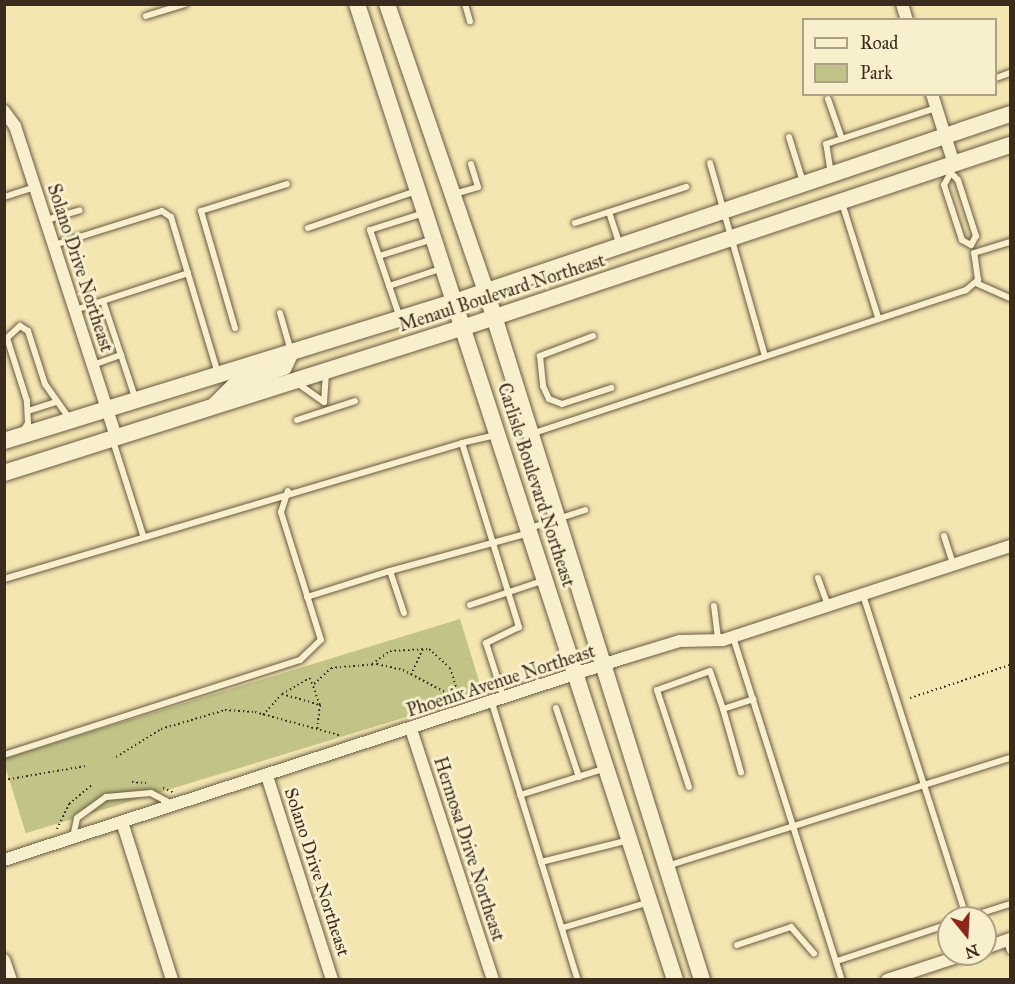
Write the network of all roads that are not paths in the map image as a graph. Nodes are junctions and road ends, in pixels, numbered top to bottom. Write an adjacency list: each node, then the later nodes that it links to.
1 (185, 4): 5 (lane)
2 (357, 4): 23 (main road, Carlisle Boulevard Northeast)
3 (387, 4): 24 (main road, Carlisle Boulevard Northeast)
4 (465, 4): 6 (lane)
5 (146, 16)
6 (470, 21)
7 (828, 99): 13 (lane)
8 (935, 99): 11 (street); 13 (lane)
9 (5, 111): 21 (street, Solano Drive Northeast)
10 (1011, 114): 11 (main road, Menaul Boulevard Northeast)
11 (945, 135): 17 (street); 18 (main road, Menaul Boulevard Northeast)
12 (789, 137): 19 (lane)
13 (842, 139): 18 (lane)
14 (1011, 145): 17 (main road, Menaul Boulevard Northeast)
15 (471, 164): 24 (lane)
16 (710, 164): 28 (lane)
17 (949, 169): 26 (main road, Menaul Boulevard Northeast); 38 (lane); 38 (lane)
18 (831, 174): 19 (main road, Menaul Boulevard Northeast)
19 (804, 183): 28 (main road, Menaul Boulevard Northeast)
20 (287, 184): 56 (lane)
21 (35, 187): 25 (lane); 31 (street, Solano Drive Northeast)
22 (686, 187): 30 (lane)
23 (420, 190): 29 (main road, Carlisle Boulevard Northeast); 33 (lane)
24 (454, 194): 46 (main road, Carlisle Boulevard Northeast)
25 (4, 197)
26 (842, 201): 35 (main road, Menaul Boulevard Northeast); 52 (lane)
27 (80, 210): 31 (lane)
28 (724, 210): 35 (lane); 39 (main road, Menaul Boulevard Northeast)
29 (427, 212): 34 (main road, Carlisle Boulevard Northeast); 41 (lane)
30 (609, 212): 32 (lane); 39 (lane)
31 (46, 220): 37 (street, Solano Drive Northeast)
32 (575, 223)
33 (308, 228)
34 (436, 238): 41 (lane); 42 (main road, Carlisle Boulevard Northeast)
35 (730, 238): 53 (main road, Menaul Boulevard Northeast); 59 (lane)
36 (1011, 242): 40 (lane)
37 (54, 245): 43 (lane); 50 (street, Solano Drive Northeast)
38 (971, 245): 40 (lane)
39 (620, 246): 46 (main road, Menaul Boulevard Northeast)
40 (974, 254): 44 (lane)
41 (379, 256): 45 (lane)
42 (446, 267): 45 (lane); 49 (main road, Carlisle Boulevard Northeast)
43 (188, 273): 48 (lane); 63 (lane)
44 (976, 283): 47 (lane); 52 (lane)
45 (389, 286): 54 (lane)
46 (486, 291): 49 (main road, Menaul Boulevard Northeast); 53 (main road, Carlisle Boulevard Northeast)
47 (1011, 297)
48 (103, 301): 50 (lane); 60 (lane)
49 (457, 301): 54 (main road, Menaul Boulevard Northeast); 55 (main road, Carlisle Boulevard Northeast)
50 (75, 310): 61 (street, Solano Drive Northeast)
51 (280, 313): 58 (lane)
52 (878, 317): 59 (lane)
53 (493, 318): 55 (main road, Menaul Boulevard Northeast); 77 (main road, Carlisle Boulevard Northeast)
54 (400, 319): 58 (main road, Menaul Boulevard Northeast)
55 (465, 327): 62 (main road, Menaul Boulevard Northeast); 76 (main road, Carlisle Boulevard Northeast)
56 (235, 328)
57 (592, 336): 65 (lane)
58 (291, 352): 63 (main road, Menaul Boulevard Northeast); 70 (main road)
59 (764, 353): 77 (lane)
60 (122, 355): 61 (lane); 66 (lane)
61 (93, 364): 71 (street, Solano Drive Northeast)
62 (326, 371): 64 (main road, Menaul Boulevard Northeast); 69 (lane)
63 (218, 375): 66 (main road, Menaul Boulevard Northeast)
64 (294, 381): 69 (lane); 70 (main road, Menaul Boulevard Northeast)
65 (611, 388)
66 (136, 400): 71 (main road, Menaul Boulevard Northeast)
67 (355, 401): 73 (lane)
68 (56, 402): 72 (lane); 72 (lane); 74 (lane)
69 (321, 402): 73 (lane)
70 (214, 406): 78 (main road, Menaul Boulevard Northeast)
71 (107, 409): 74 (main road, Menaul Boulevard Northeast); 78 (street, Solano Drive Northeast)
72 (28, 411): 79 (lane)
73 (324, 411): 75 (lane)
74 (72, 420): 79 (main road, Menaul Boulevard Northeast)
75 (297, 420)
76 (499, 434): 80 (lane); 85 (main road, Carlisle Boulevard Northeast)
77 (529, 434): 84 (main road, Carlisle Boulevard Northeast)
78 (114, 438): 81 (main road, Menaul Boulevard Northeast); 86 (lane)
79 (12, 439)
80 (462, 443): 82 (lane); 88 (lane)
81 (4, 473)
82 (288, 491): 86 (lane); 97 (lane)
83 (585, 510): 84 (lane)
84 (556, 520): 85 (lane); 104 (main road, Carlisle Boulevard Northeast)
85 (530, 530): 88 (lane); 94 (main road, Carlisle Boulevard Northeast)
86 (143, 535): 93 (lane)
87 (944, 536): 90 (lane)
88 (492, 540): 91 (lane); 95 (lane)
89 (1011, 546): 90 (street, Phoenix Avenue Northeast)
90 (954, 565): 96 (street, Phoenix Avenue Northeast)
91 (390, 571): 97 (lane); 101 (lane)
92 (818, 578): 100 (lane)
93 (4, 579)
94 (546, 580): 95 (lane); 105 (main road, Carlisle Boulevard Northeast)
95 (510, 591): 98 (lane); 107 (lane)
96 (863, 595): 100 (street, Phoenix Avenue Northeast); 117 (lane)
97 (307, 597): 111 (lane)
98 (470, 605)
99 (714, 606): 103 (lane)
100 (828, 606): 102 (street, Phoenix Avenue Northeast)
101 (404, 614)
102 (733, 637): 103 (street, Phoenix Avenue Northeast); 106 (lane)
103 (718, 641): 104 (street, Phoenix Avenue Northeast)
104 (601, 667): 105 (street, Phoenix Avenue Northeast); 127 (main road, Carlisle Boulevard Northeast)
105 (576, 676): 107 (street, Phoenix Avenue Northeast); 113 (main road, Carlisle Boulevard Northeast)
106 (753, 699): 109 (lane); 122 (lane)
107 (498, 701): 110 (street, Phoenix Avenue Northeast); 119 (lane)
108 (556, 708): 116 (lane)
109 (723, 709): 114 (lane); 118 (lane)
110 (411, 729): 115 (street, Phoenix Avenue Northeast); 140 (street, Hermosa Drive Northeast)
111 (4, 755)
112 (1011, 758): 117 (lane)
113 (606, 768): 116 (lane); 124 (main road, Carlisle Boulevard Northeast); 127 (main road)
114 (741, 772)
115 (267, 776): 120 (street, Phoenix Avenue Northeast); 139 (street, Solano Drive Northeast)
116 (579, 777): 119 (lane)
117 (924, 785): 122 (lane); 129 (lane)
118 (689, 788)
119 (520, 795): 126 (lane)
120 (174, 805): 121 (street, Phoenix Avenue Northeast); 123 (lane)
121 (122, 822): 123 (street, Phoenix Avenue Northeast); 138 (street)
122 (794, 828): 127 (lane); 135 (lane)
123 (73, 838): 125 (street, Phoenix Avenue Northeast)
124 (629, 840): 126 (lane); 128 (main road, Carlisle Boulevard Northeast)
125 (4, 860)
126 (541, 862): 130 (lane)
127 (666, 867): 143 (main road, Carlisle Boulevard Northeast)
128 (649, 901): 130 (lane); 142 (main road, Carlisle Boulevard Northeast)
129 (963, 906)
130 (562, 928): 141 (lane)
131 (937, 928): 135 (lane)
132 (736, 945): 133 (lane)
133 (814, 953)
134 (4, 960): 137 (street)
135 (837, 961): 144 (lane)
136 (937, 964): 145 (street)
137 (11, 980)
138 (172, 980)
139 (332, 980)
140 (493, 980)
141 (578, 980)
142 (675, 980)
143 (702, 980)
144 (842, 980)
145 (887, 980)

